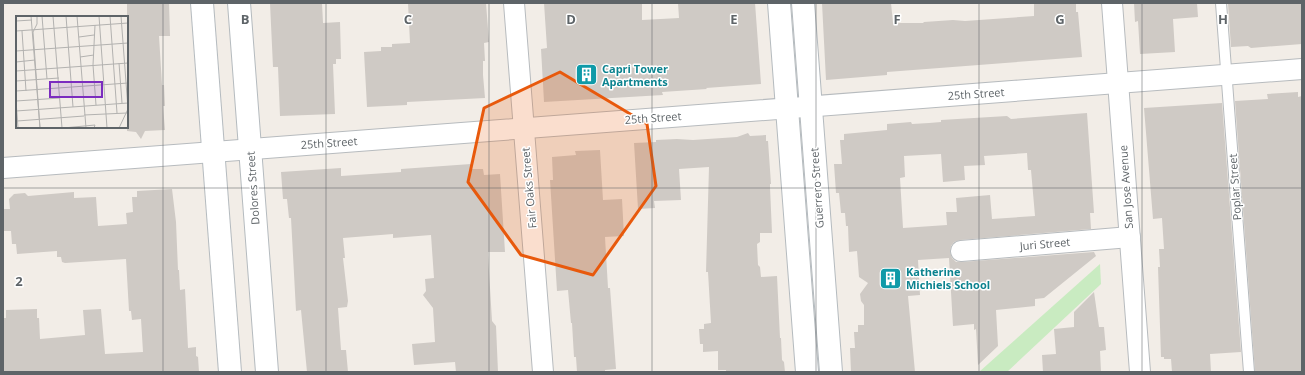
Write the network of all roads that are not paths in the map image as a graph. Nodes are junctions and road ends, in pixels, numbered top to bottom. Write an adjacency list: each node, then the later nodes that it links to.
1 (202, 3): 15 (main road)
2 (239, 3): 14 (main road, Dolores Street)
3 (514, 3): 13 (street, Fair Oaks Street)
4 (779, 3): 12 (main road)
5 (803, 3): 11 (main road, Guerrero Street)
6 (1112, 3): 10 (street, San Jose Avenue)
7 (1221, 3): 9 (lane, Poplar Street)
8 (1302, 69): 9 (street, 25th Street)
9 (1227, 75): 10 (street, 25th Street); 25 (lane, Poplar Street)
10 (1118, 83): 11 (street, 25th Street); 17 (street, San Jose Avenue)
11 (811, 106): 12 (street, 25th Street); 23 (main road, Guerrero Street)
12 (787, 108): 13 (street, 25th Street); 22 (main road)
13 (524, 128): 14 (street, 25th Street); 21 (street, Fair Oaks Street)
14 (250, 149): 15 (street, 25th Street); 20 (main road, Dolores Street)
15 (214, 152): 16 (street, 25th Street); 19 (main road)
16 (3, 168)
17 (1130, 237): 18 (street, Juri Street); 24 (street, San Jose Avenue)
18 (961, 251)
19 (230, 372)
20 (267, 372)
21 (543, 372)
22 (807, 372)
23 (831, 372)
24 (1140, 372)
25 (1249, 372)

